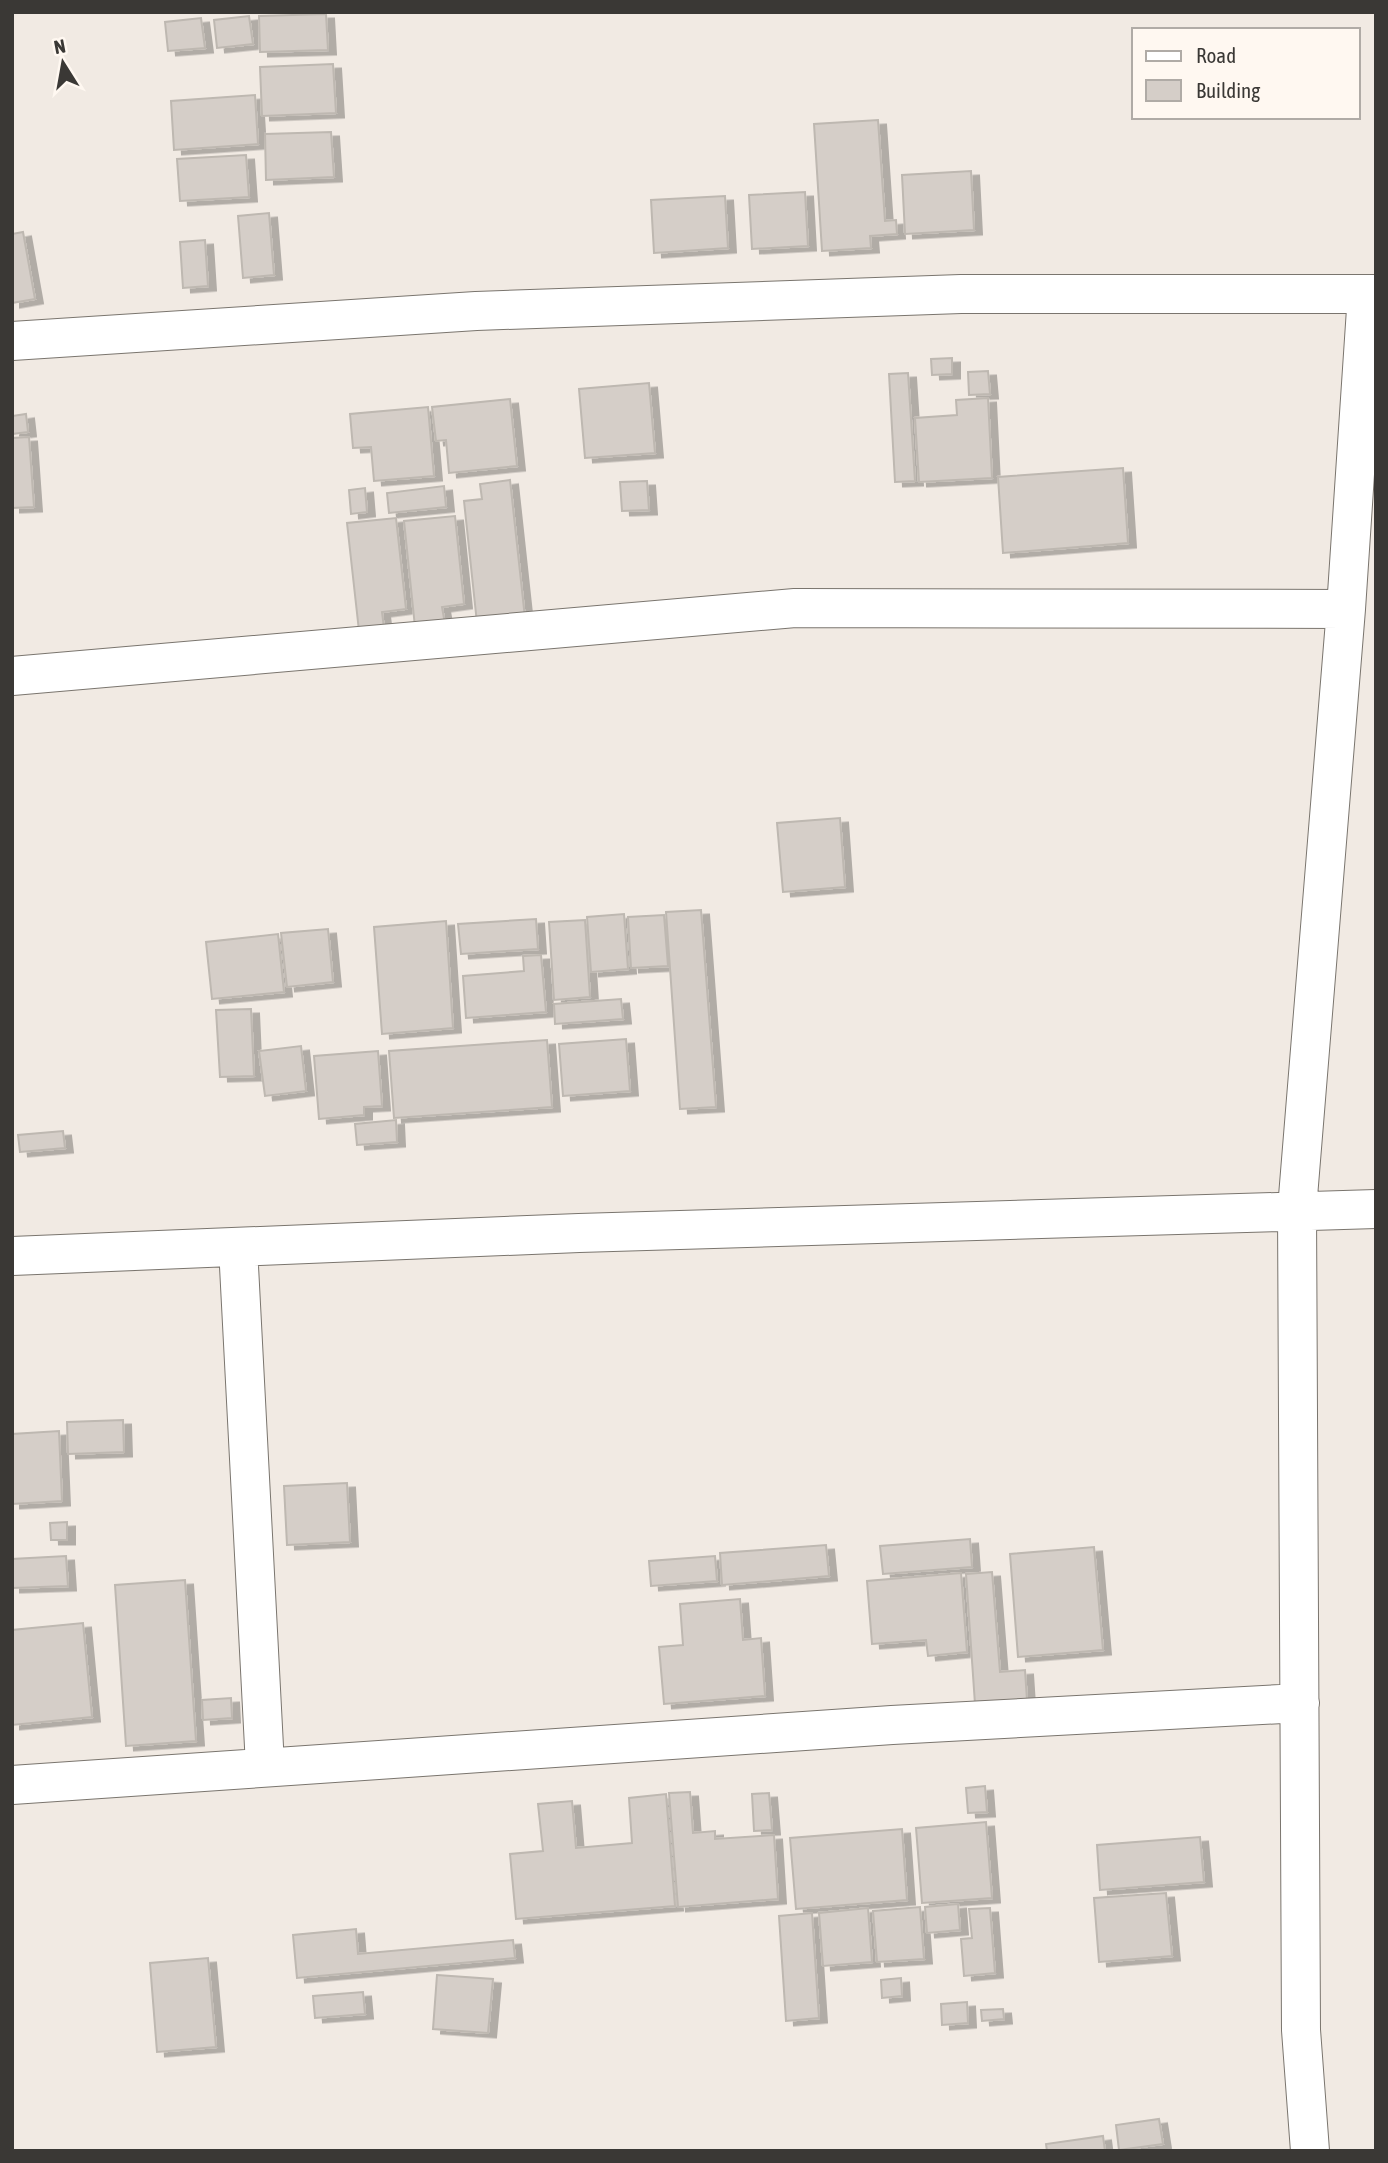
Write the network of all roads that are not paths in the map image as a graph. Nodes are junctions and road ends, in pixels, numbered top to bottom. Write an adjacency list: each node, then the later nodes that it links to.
1 (1371, 294): 2 (street); 3 (street)
2 (12, 341)
3 (1346, 609): 4 (street); 5 (street)
4 (12, 676)
5 (1297, 1209): 6 (street); 7 (street); 9 (street)
6 (1376, 1209)
7 (238, 1247): 8 (street); 10 (street)
8 (12, 1256)
9 (1300, 1703): 10 (street); 12 (street)
10 (265, 1766): 11 (street)
11 (12, 1785)
12 (1310, 2151)

